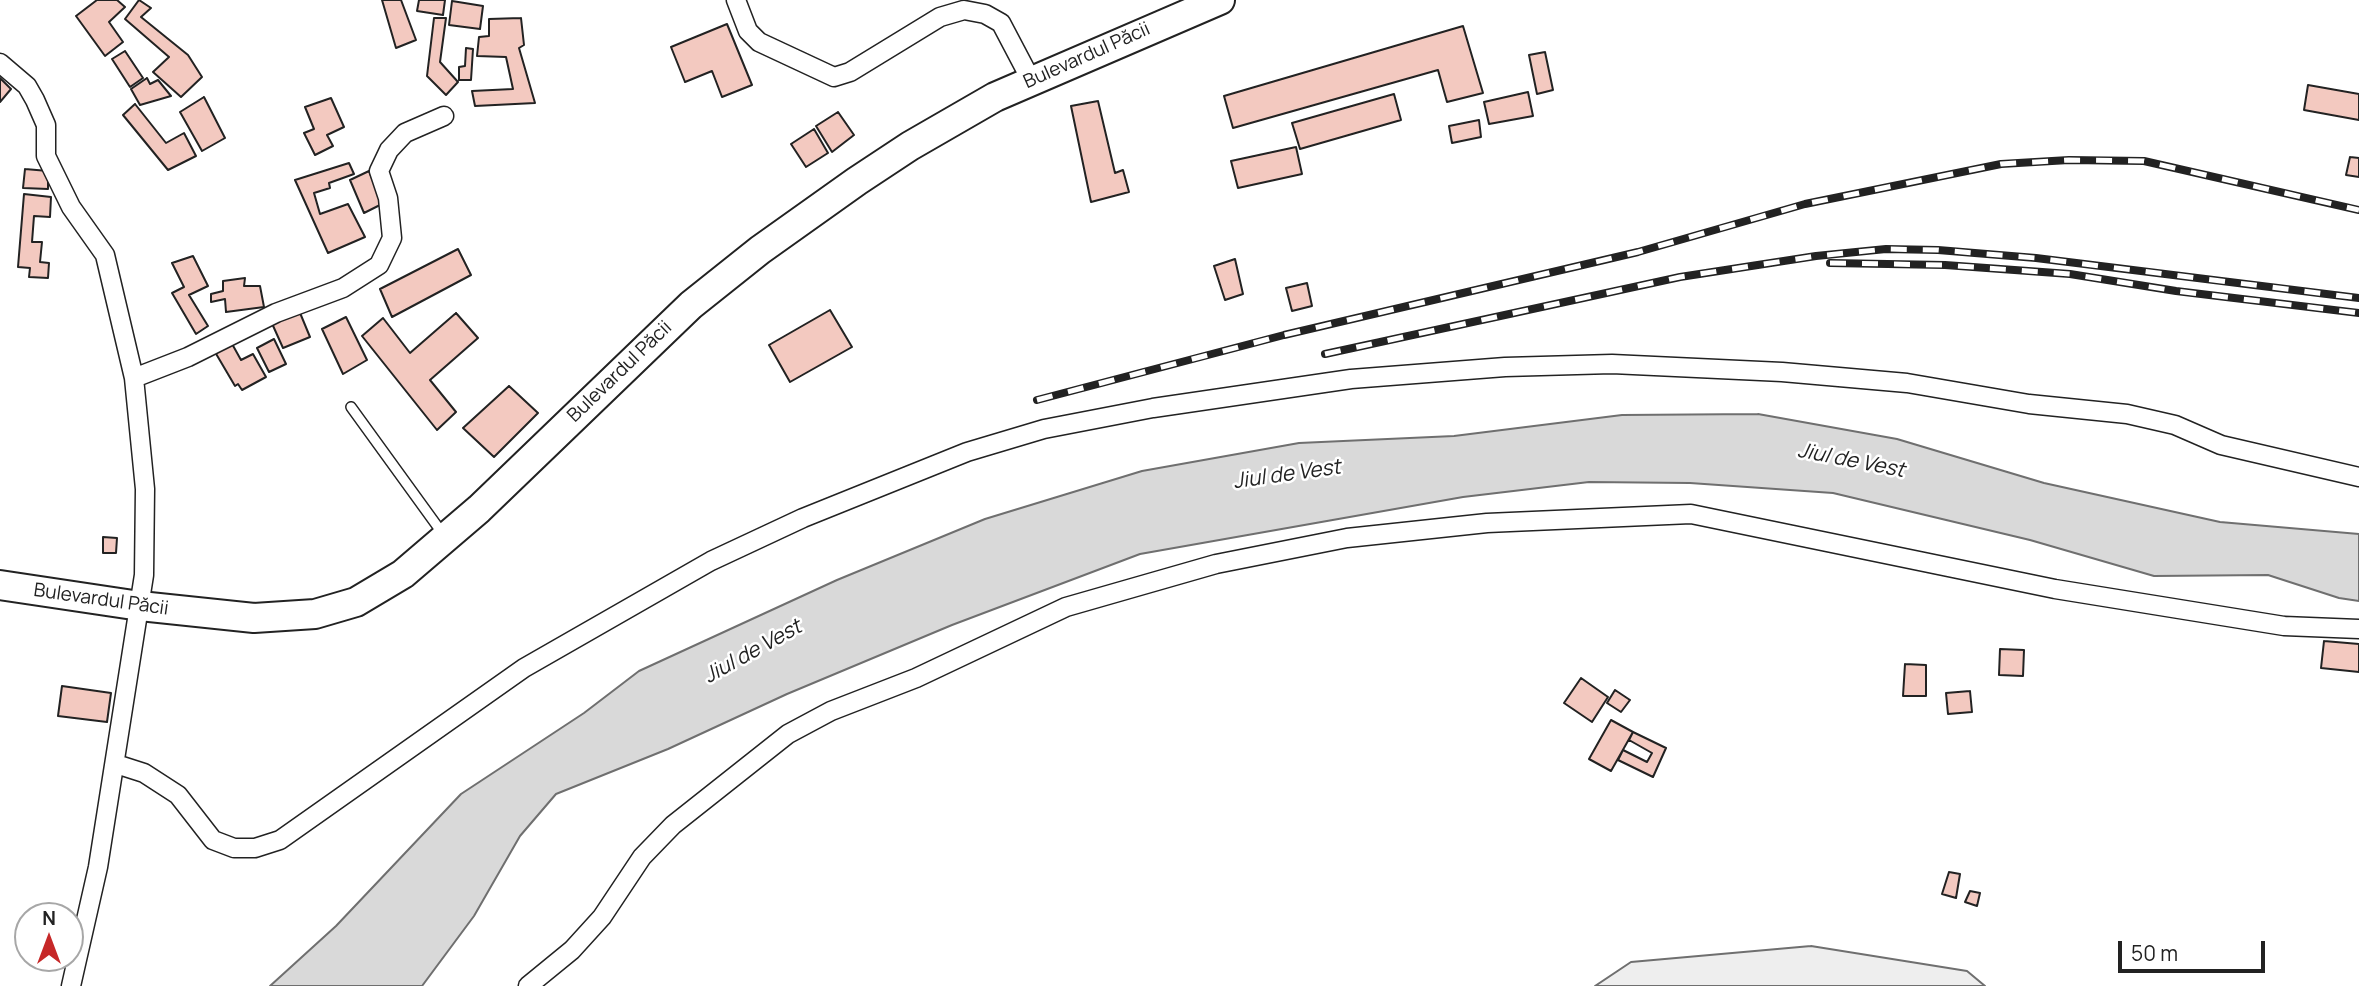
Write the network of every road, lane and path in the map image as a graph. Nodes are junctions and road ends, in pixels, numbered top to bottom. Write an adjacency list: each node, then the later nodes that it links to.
1 (736, 0): 4 (street)
2 (1220, 0): 4 (main road, Bulevardul Păcii)
3 (0, 63): 6 (street)
4 (1031, 80): 9 (main road, Bulevardul Păcii)
5 (444, 116): 6 (street)
6 (134, 377): 11 (street)
7 (351, 407): 9 (lane)
8 (2359, 477): 13 (street)
9 (446, 538): 11 (main road, Bulevardul Păcii)
10 (0, 584): 11 (main road, Bulevardul Păcii)
11 (140, 606): 13 (street)
12 (2359, 629): 15 (street)
13 (116, 764): 14 (street)
14 (71, 986)
15 (528, 986)

